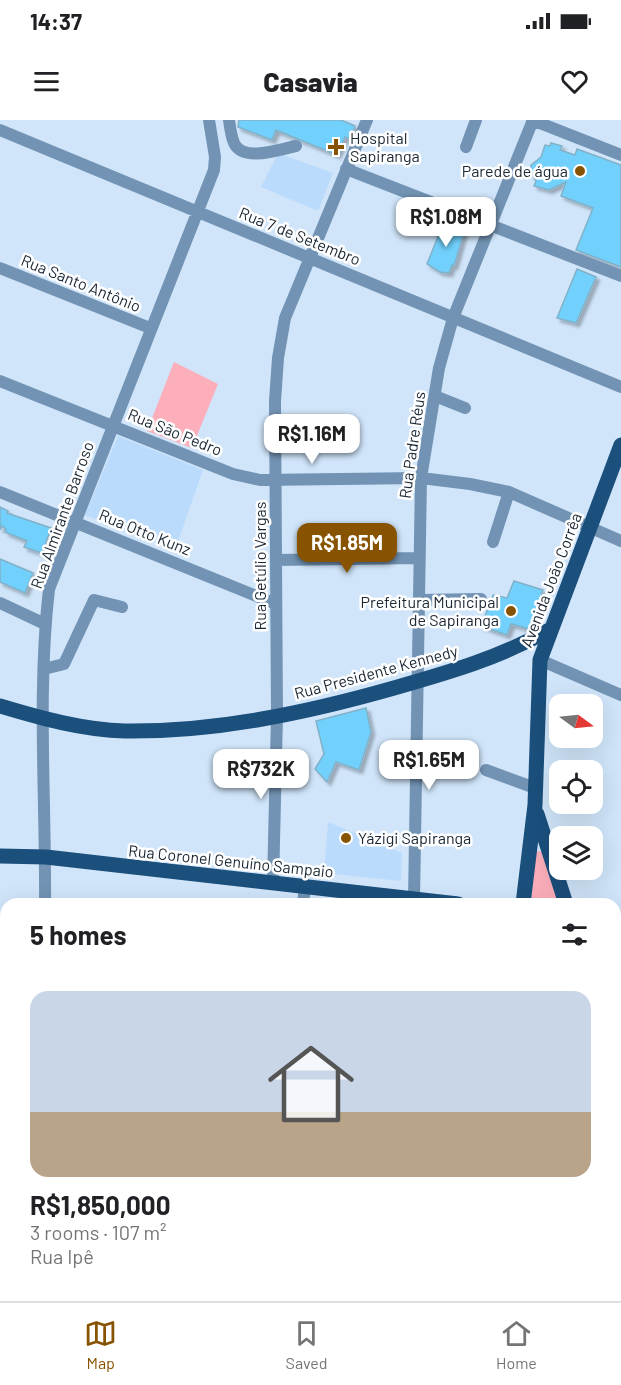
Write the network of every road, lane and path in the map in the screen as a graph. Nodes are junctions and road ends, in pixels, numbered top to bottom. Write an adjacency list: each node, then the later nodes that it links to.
1 (209, 120): 11 (street, Rua Almirante Barroso)
2 (229, 120): 7 (street)
3 (367, 120): 10 (street, Rua Getúlio Vargas)
4 (476, 120): 8 (street)
5 (532, 120): 9 (street); 12 (street, Rua Padre Réus)
6 (0, 129): 11 (street, Rua 7 de Setembro)
7 (296, 146)
8 (466, 147)
9 (621, 155)
10 (346, 169): 12 (street); 13 (street, Rua Getúlio Vargas)
11 (197, 212): 13 (street, Rua 7 de Setembro); 17 (street, Rua Almirante Barroso)
12 (490, 225): 15 (street); 16 (street, Rua Padre Réus)
13 (309, 258): 16 (street, Rua 7 de Setembro); 25 (street, Rua Getúlio Vargas)
14 (0, 268): 17 (street, Rua Santo Antônio)
15 (621, 276)
16 (453, 318): 19 (street, Rua 7 de Setembro); 20 (street, Rua Padre Réus)
17 (150, 327): 22 (street, Rua Almirante Barroso)
18 (0, 381): 22 (street, Rua São Pedro)
19 (621, 387)
20 (435, 396): 21 (street); 24 (street, Rua Padre Réus)
21 (465, 408)
22 (113, 424): 25 (street, Rua São Pedro); 28 (street, Rua Almirante Barroso)
23 (621, 445): 29 (main road, Avenida João Corrêa)
24 (421, 478): 25 (street, Rua São Pedro); 27 (street, Rua São Pedro); 32 (street, Rua Padre Réus)
25 (276, 480): 33 (street, Rua Getúlio Vargas)
26 (0, 492): 28 (street, Rua Otto Kunz)
27 (509, 492): 29 (street, Rua São Pedro); 31 (street)
28 (74, 522): 37 (street, Rua Otto Kunz); 39 (street, Rua Almirante Barroso)
29 (591, 528): 30 (street, Rua São Pedro); 40 (main road, Avenida João Corrêa)
30 (621, 541)
31 (493, 542)
32 (419, 558): 33 (street); 35 (street, Rua Padre Réus)
33 (276, 560): 37 (street, Rua Getúlio Vargas)
34 (481, 599): 35 (street)
35 (418, 600): 44 (street, Rua Padre Réus)
36 (0, 603): 39 (street)
37 (276, 604): 47 (street, Rua Getúlio Vargas)
38 (122, 607): 43 (street)
39 (45, 624): 43 (street, Rua Almirante Barroso)
40 (551, 629): 41 (main road, Rua Presidente Kennedy); 42 (main road, Avenida João Corrêa)
41 (512, 651): 42 (main road); 44 (main road, Rua Presidente Kennedy)
42 (540, 660): 45 (street); 50 (main road, Avenida João Corrêa)
43 (44, 669): 48 (street, Rua Almirante Barroso)
44 (417, 682): 47 (main road, Rua Presidente Kennedy); 59 (street, Rua Padre Réus)
45 (621, 695)
46 (0, 706): 48 (main road, Rua Presidente Kennedy)
47 (277, 716): 48 (main road, Rua Presidente Kennedy); 54 (street, Rua Getúlio Vargas)
48 (43, 719): 53 (street, Rua Almirante Barroso)
49 (486, 770): 50 (street)
50 (535, 788): 51 (main road, Avenida João Corrêa)
51 (539, 846): 60 (main road, Avenida João Corrêa); 61 (main road, Avenida João Corrêa)
52 (0, 856): 53 (main road, Rua Coronel Genuíno Sampaio)
53 (46, 857): 54 (main road, Rua Coronel Genuíno Sampaio); 56 (street, Rua Almirante Barroso)
54 (273, 884): 55 (main road, Rua Coronel Genuíno Sampaio)
55 (305, 887): 57 (street); 58 (main road, Rua Coronel Genuíno Sampaio)
56 (45, 898)
57 (304, 898)
58 (397, 898)
59 (414, 898)
60 (525, 898)
61 (563, 898)

